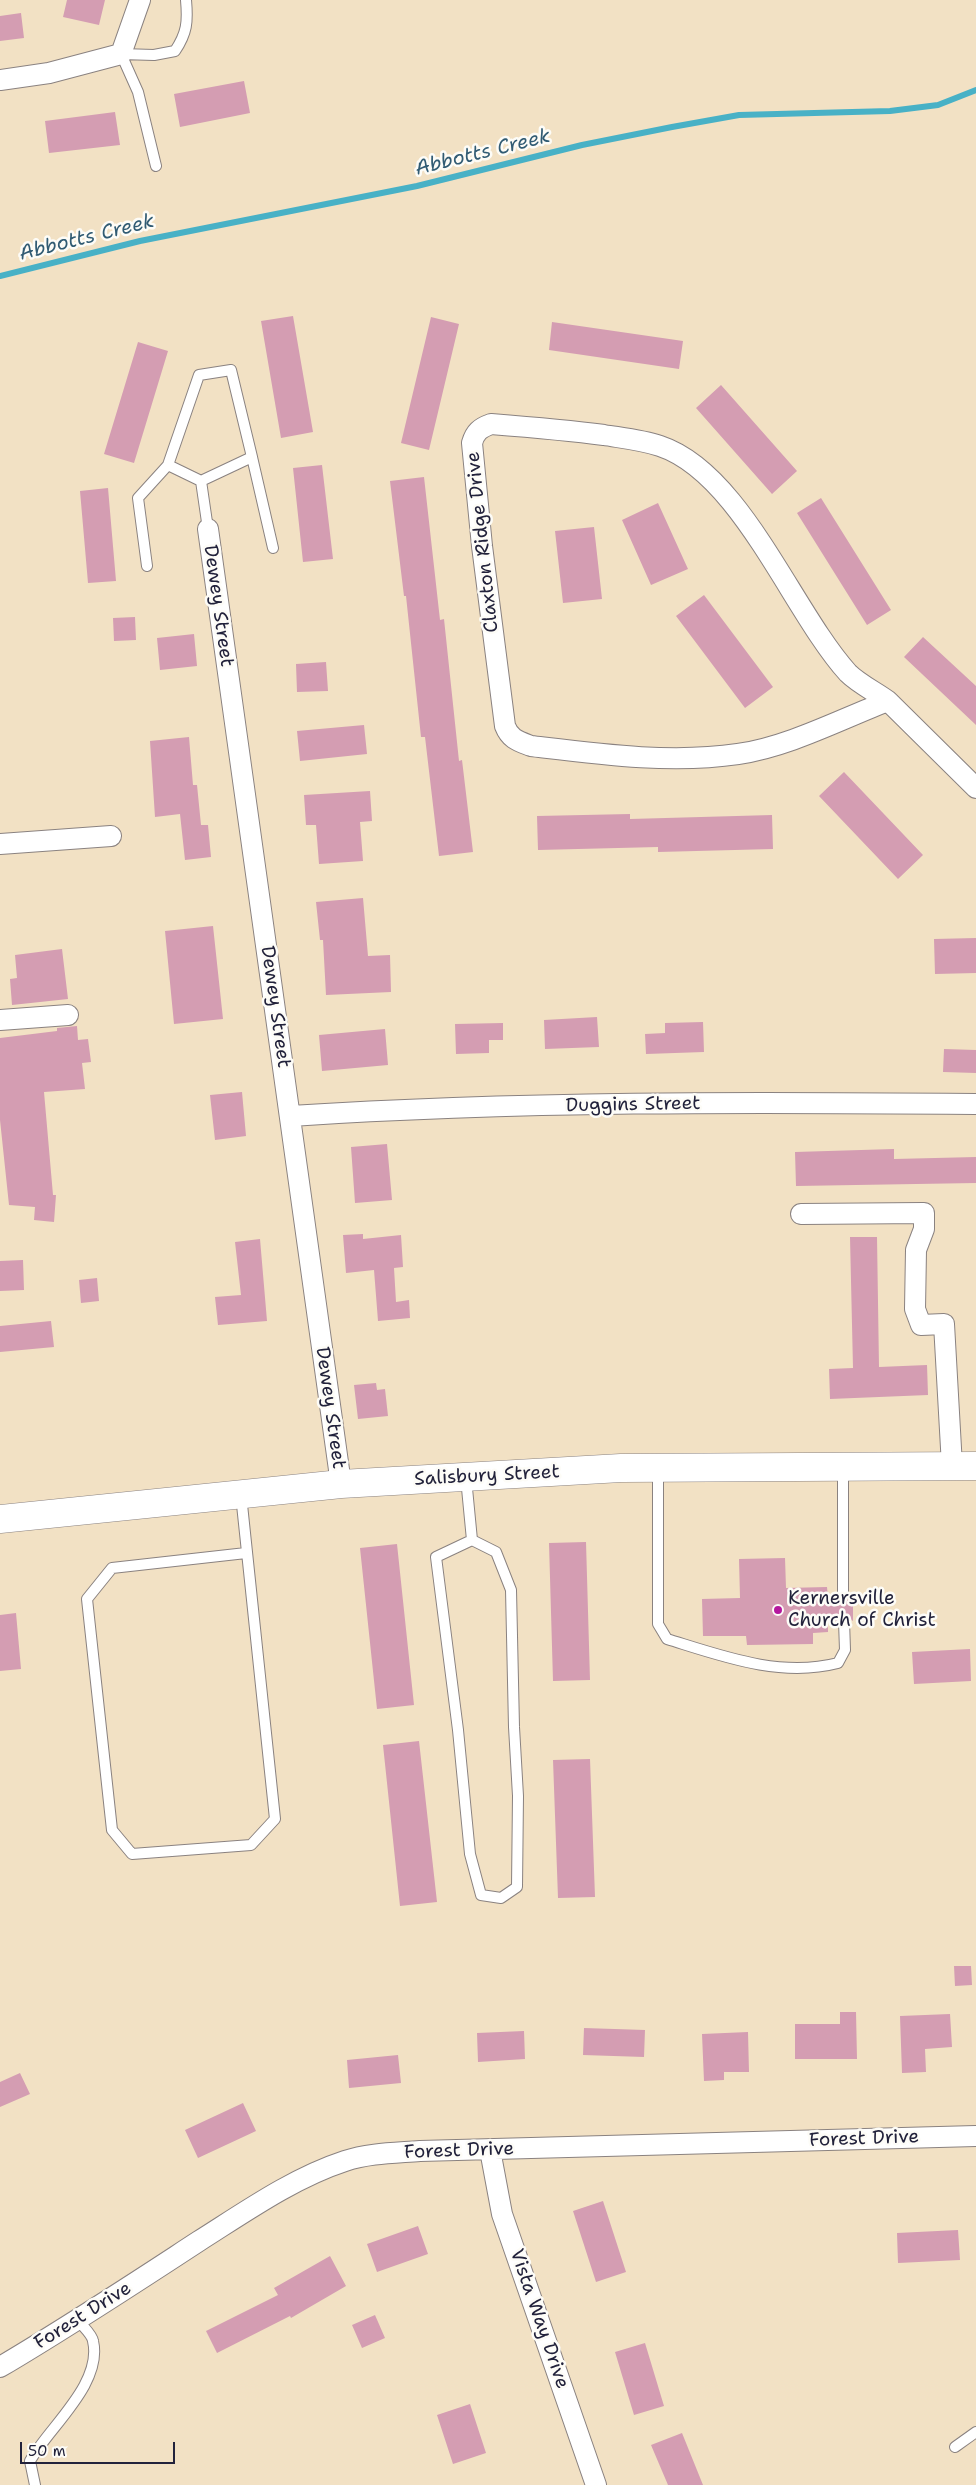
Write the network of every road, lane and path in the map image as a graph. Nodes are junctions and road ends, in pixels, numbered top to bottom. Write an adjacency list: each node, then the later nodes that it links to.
1 (140, 0): 3 (street)
2 (186, 0): 3 (lane)
3 (121, 54): 4 (street); 5 (lane)
4 (0, 80)
5 (156, 166)
6 (252, 457): 7 (lane); 8 (lane); 10 (lane)
7 (168, 465): 8 (lane); 11 (lane)
8 (201, 481): 9 (lane)
9 (208, 529): 19 (street, Dewey Street)
10 (273, 548)
11 (147, 566)
12 (888, 701): 12 (street, Claxton Ridge Drive); 13 (street, Claxton Ridge Drive)
13 (976, 788)
14 (111, 836): 15 (street)
15 (0, 844)
16 (68, 1014): 17 (street)
17 (0, 1020)
18 (976, 1104): 19 (street, Duggins Street)
19 (291, 1116): 25 (street, Dewey Street)
20 (801, 1214): 22 (street)
21 (843, 1466): 22 (main road, Salisbury Street); 23 (main road, Salisbury Street); 30 (lane)
22 (964, 1466)
23 (658, 1468): 24 (main road, Salisbury Street); 31 (lane)
24 (466, 1477): 25 (main road, Salisbury Street); 28 (lane)
25 (341, 1484): 26 (main road, Salisbury Street)
26 (240, 1494): 27 (main road, Salisbury Street); 29 (lane)
27 (0, 1519)
28 (472, 1540): 28 (lane)
29 (246, 1553): 29 (lane)
30 (843, 1595)
31 (844, 1622)
32 (976, 2136): 33 (street, Forest Drive)
33 (490, 2150): 34 (street, Forest Drive); 39 (street, Vista Way Drive)
34 (78, 2320): 35 (street, Forest Drive); 38 (lane)
35 (0, 2367)
36 (976, 2432): 37 (lane)
37 (955, 2446)
38 (35, 2485)
39 (596, 2485)

